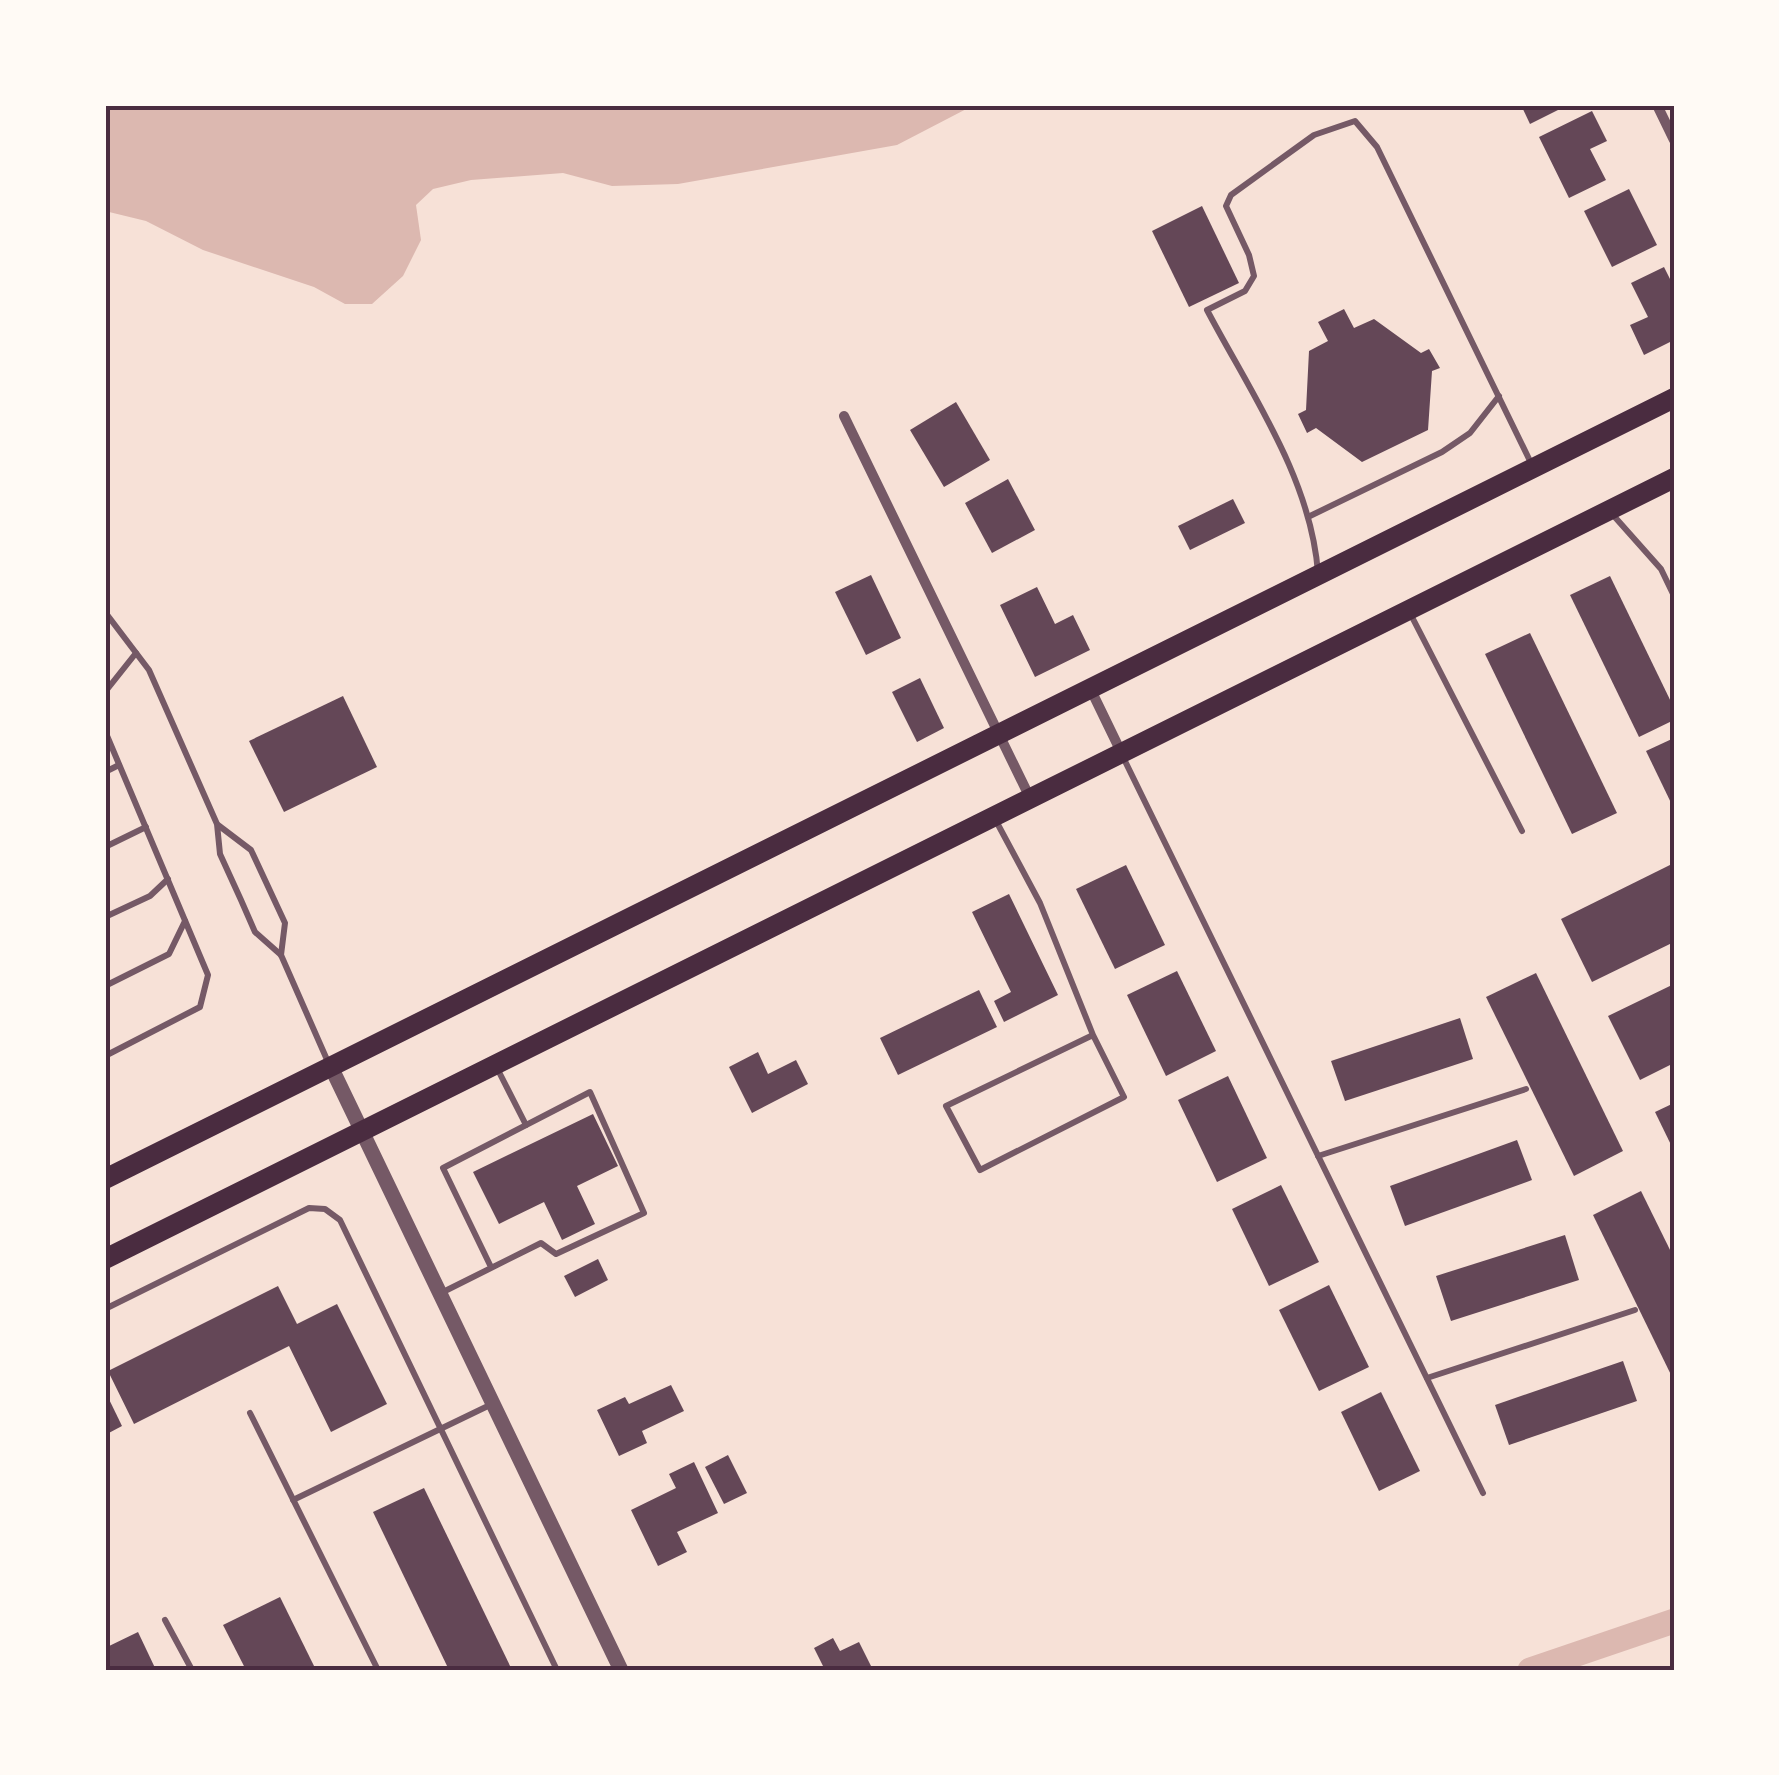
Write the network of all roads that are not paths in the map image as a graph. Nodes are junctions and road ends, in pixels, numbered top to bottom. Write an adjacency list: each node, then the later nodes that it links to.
1 (1657, 105): 2 (street)
2 (1674, 140)
3 (1499, 396): 6 (lane); 9 (lane); 9 (lane)
4 (1674, 398): 6 (main road)
5 (844, 416): 18 (street)
6 (1534, 468): 10 (main road)
7 (1674, 478): 8 (main road)
8 (1609, 510): 11 (lane); 12 (main road)
9 (1310, 516): 10 (lane)
10 (1319, 576): 15 (main road)
11 (1674, 596)
12 (1409, 611): 19 (main road); 26 (lane)
13 (106, 614): 14 (lane)
14 (136, 653): 16 (lane); 24 (lane)
15 (1090, 690): 18 (main road); 19 (street)
16 (105, 692)
17 (105, 731): 20 (lane)
18 (999, 736): 22 (street); 36 (main road)
19 (1122, 754): 22 (main road); 40 (lane)
20 (119, 766): 21 (lane); 25 (lane)
21 (105, 772)
22 (1031, 800): 23 (main road)
23 (994, 818): 33 (lane); 35 (main road)
24 (217, 824): 31 (lane); 31 (lane)
25 (146, 827): 27 (lane); 28 (lane)
26 (1522, 831)
27 (105, 846)
28 (168, 879): 29 (lane); 30 (lane)
29 (105, 917)
30 (186, 920): 32 (lane); 34 (lane)
31 (281, 955): 36 (lane)
32 (105, 986)
33 (1093, 1035): 33 (lane)
34 (105, 1056)
35 (495, 1066): 38 (lane); 39 (main road)
36 (332, 1069): 39 (street); 41 (main road)
37 (1526, 1089): 40 (lane)
38 (526, 1125): 43 (lane); 43 (lane)
39 (361, 1134): 42 (main road); 44 (street)
40 (1318, 1156): 47 (lane)
41 (105, 1180)
42 (105, 1259)
43 (490, 1265): 44 (lane)
44 (437, 1295): 48 (street)
45 (105, 1309): 50 (lane)
46 (1635, 1310): 47 (lane)
47 (1427, 1378): 51 (lane)
48 (490, 1405): 50 (lane); 57 (street)
49 (250, 1413): 52 (lane)
50 (441, 1428): 52 (lane); 56 (lane)
51 (1483, 1493)
52 (293, 1500): 55 (lane)
53 (165, 1620): 54 (lane)
54 (192, 1670)
55 (378, 1670)
56 (557, 1670)
57 (620, 1670)

